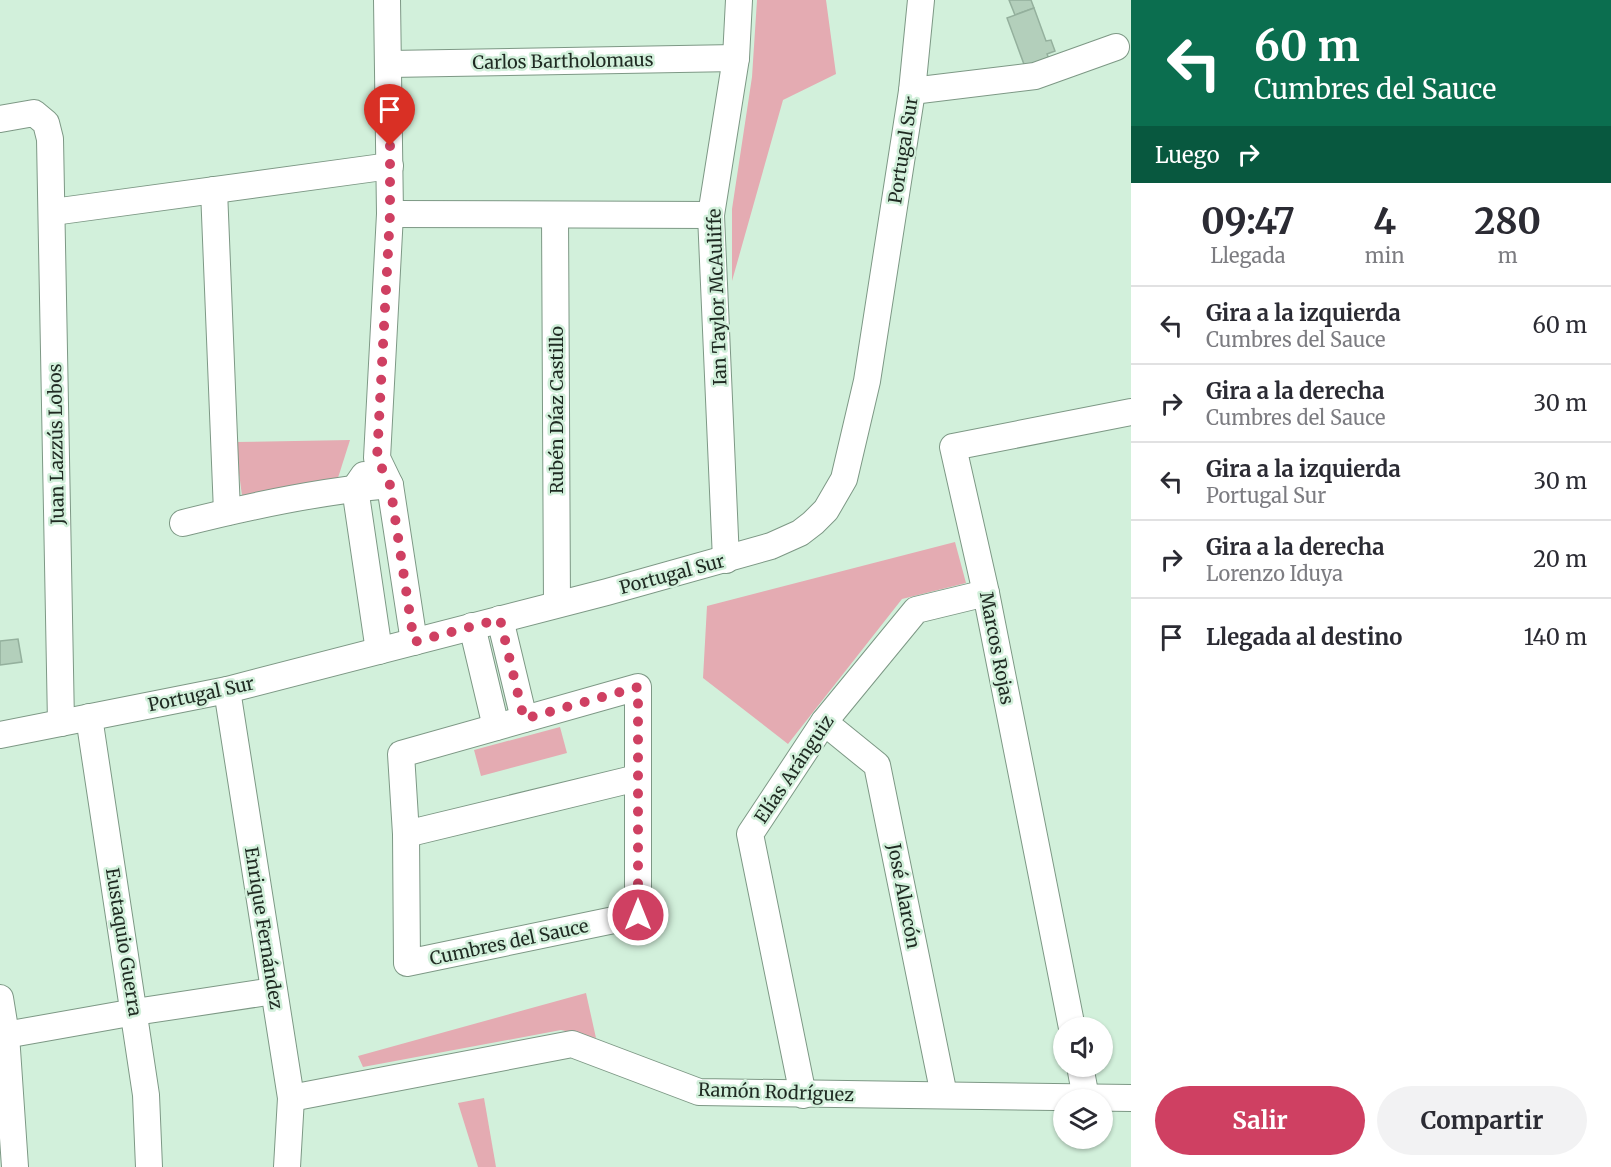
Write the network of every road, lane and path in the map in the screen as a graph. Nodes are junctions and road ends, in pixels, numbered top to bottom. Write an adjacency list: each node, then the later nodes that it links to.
1 (387, 0): 6 (street)
2 (739, 0): 5 (street, Ian Taylor McAuliffe)
3 (921, 0): 7 (street, Portugal Sur)
4 (1116, 47): 7 (street)
5 (736, 58): 6 (street, Carlos Bartholomaus); 14 (street, Ian Taylor McAuliffe)
6 (389, 64): 9 (street)
7 (912, 91): 21 (street, Portugal Sur)
8 (0, 119): 11 (street, Juan Lazzús Lobos)
9 (390, 166): 10 (street); 12 (street)
10 (214, 190): 11 (street); 19 (street)
11 (52, 212): 32 (street, Juan Lazzús Lobos)
12 (390, 214): 13 (street); 16 (street)
13 (555, 215): 14 (street); 23 (street, Rubén Díaz Castillo)
14 (711, 216): 21 (street, Ian Taylor McAuliffe)
15 (1131, 412): 22 (street, Marcos Rojas)
16 (377, 458): 17 (street); 18 (street)
17 (390, 485): 18 (street); 26 (street)
18 (355, 488): 19 (street); 27 (street)
19 (227, 512): 20 (street)
20 (183, 523)
21 (726, 560): 23 (street, Portugal Sur)
22 (986, 593): 31 (street, Elías Aránguiz); 40 (street, Marcos Rojas)
23 (557, 604): 24 (street, Portugal Sur)
24 (500, 619): 25 (street, Portugal Sur); 30 (street)
25 (472, 626): 26 (street, Portugal Sur); 33 (street)
26 (414, 642): 27 (street, Portugal Sur)
27 (379, 651): 28 (street, Portugal Sur)
28 (227, 690): 29 (street, Portugal Sur); 37 (street, Enrique Fernández)
29 (89, 717): 32 (street, Portugal Sur); 39 (street, Eustaquio Guerra)
30 (524, 719): 33 (street, Cumbres del Sauce); 35 (street, Cumbres del Sauce)
31 (824, 722): 42 (street, Elías Aránguiz); 43 (street, José Alarcón)
32 (61, 723): 34 (street, Portugal Sur)
33 (496, 727): 36 (street, Cumbres del Sauce)
34 (0, 735)
35 (637, 778): 36 (street); 36 (street, Cumbres del Sauce)
36 (406, 834)
37 (274, 991): 39 (street); 45 (street, Enrique Fernández)
38 (0, 998): 41 (street)
39 (135, 1012): 41 (street); 49 (street, Eustaquio Guerra)
40 (1070, 1017)
41 (3, 1036): 48 (street)
42 (803, 1095): 43 (street, Ramón Rodríguez); 45 (street, Ramón Rodríguez)
43 (944, 1095): 44 (street, Ramón Rodríguez)
44 (1053, 1097)
45 (291, 1098): 50 (street, Enrique Fernández)
46 (1113, 1098): 47 (street, Ramón Rodríguez)
47 (1131, 1098)
48 (15, 1167)
49 (149, 1167)
50 (287, 1167)

